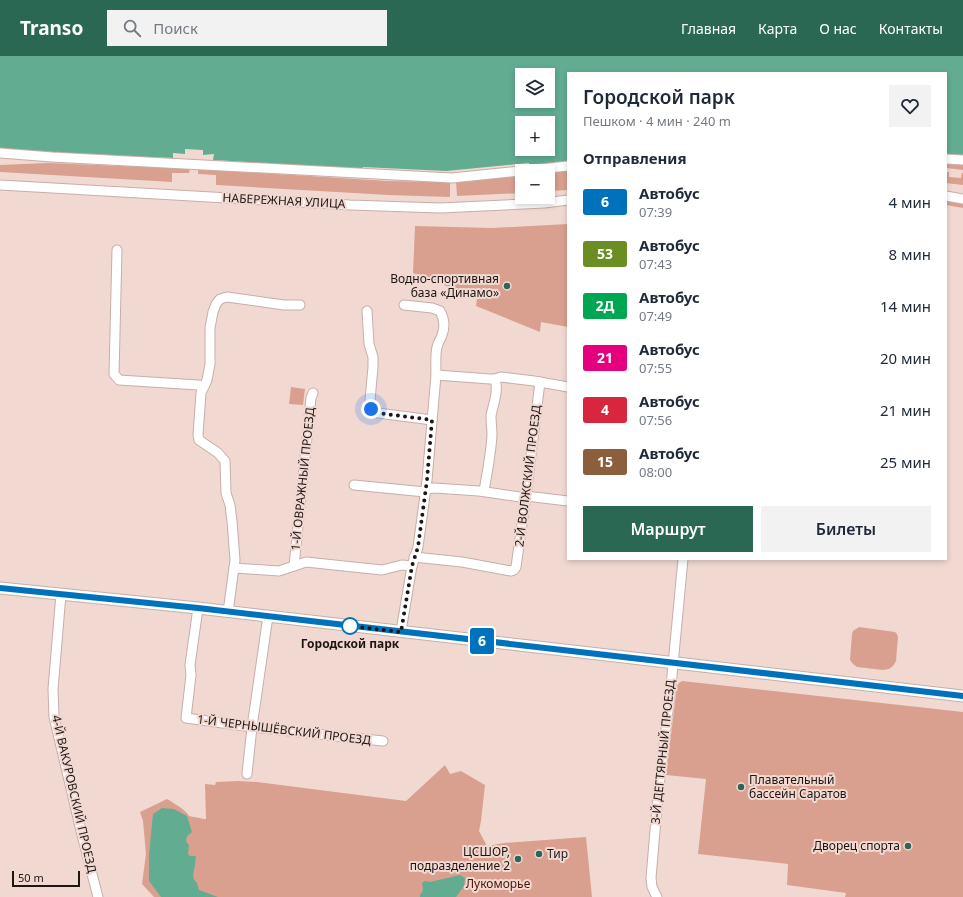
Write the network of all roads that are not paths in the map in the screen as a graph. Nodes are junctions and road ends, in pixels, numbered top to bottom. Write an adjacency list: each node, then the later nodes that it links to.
1 (0, 153): 4 (street)
2 (947, 159): 3 (street)
3 (963, 160)
4 (567, 166)
5 (0, 185): 8 (street, НАБЕРЕЖНАЯ УЛИЦА)
6 (947, 196): 7 (street)
7 (963, 199)
8 (567, 200)
9 (117, 250): 16 (street)
10 (300, 304): 16 (street)
11 (404, 305): 13 (street)
12 (367, 311): 19 (street)
13 (436, 375): 14 (street); 19 (street)
14 (495, 379): 15 (street); 22 (street)
15 (540, 382): 17 (street); 23 (street, 2-Й ВОЛЖСКИЙ ПРОЕЗД)
16 (204, 386): 28 (street)
17 (567, 387)
18 (313, 393): 27 (street, 1-Й ОВРАЖНЫЙ ПРОЕЗД)
19 (432, 420): 21 (street)
20 (354, 485): 21 (street)
21 (425, 490): 22 (street); 26 (street)
22 (484, 492): 23 (street)
23 (526, 496): 24 (street); 26 (street, 2-Й ВОЛЖСКИЙ ПРОЕЗД)
24 (567, 501)
25 (683, 560): 35 (street, 3-Й ДЕГТЯРНЫЙ ПРОЕЗД)
26 (413, 562): 27 (street); 34 (street)
27 (294, 566): 28 (street)
28 (234, 568): 32 (street)
29 (0, 588): 30 (main road)
30 (61, 594): 31 (main road); 41 (street, 4-Й ВАКУРОВСКИЙ ПРОЕЗД)
31 (198, 608): 32 (main road); 37 (street, 1-Й ЧЕРНЫШЁВСКИЙ ПРОЕЗД)
32 (228, 612): 33 (main road)
33 (268, 616): 34 (main road); 37 (street)
34 (401, 632): 35 (main road)
35 (673, 663): 36 (main road); 40 (street, 3-Й ДЕГТЯРНЫЙ ПРОЕЗД)
36 (963, 696)
37 (252, 727): 38 (street, 1-Й ЧЕРНЫШЁВСКИЙ ПРОЕЗД); 39 (street)
38 (383, 741)
39 (247, 774)
40 (657, 896)
41 (98, 897)

